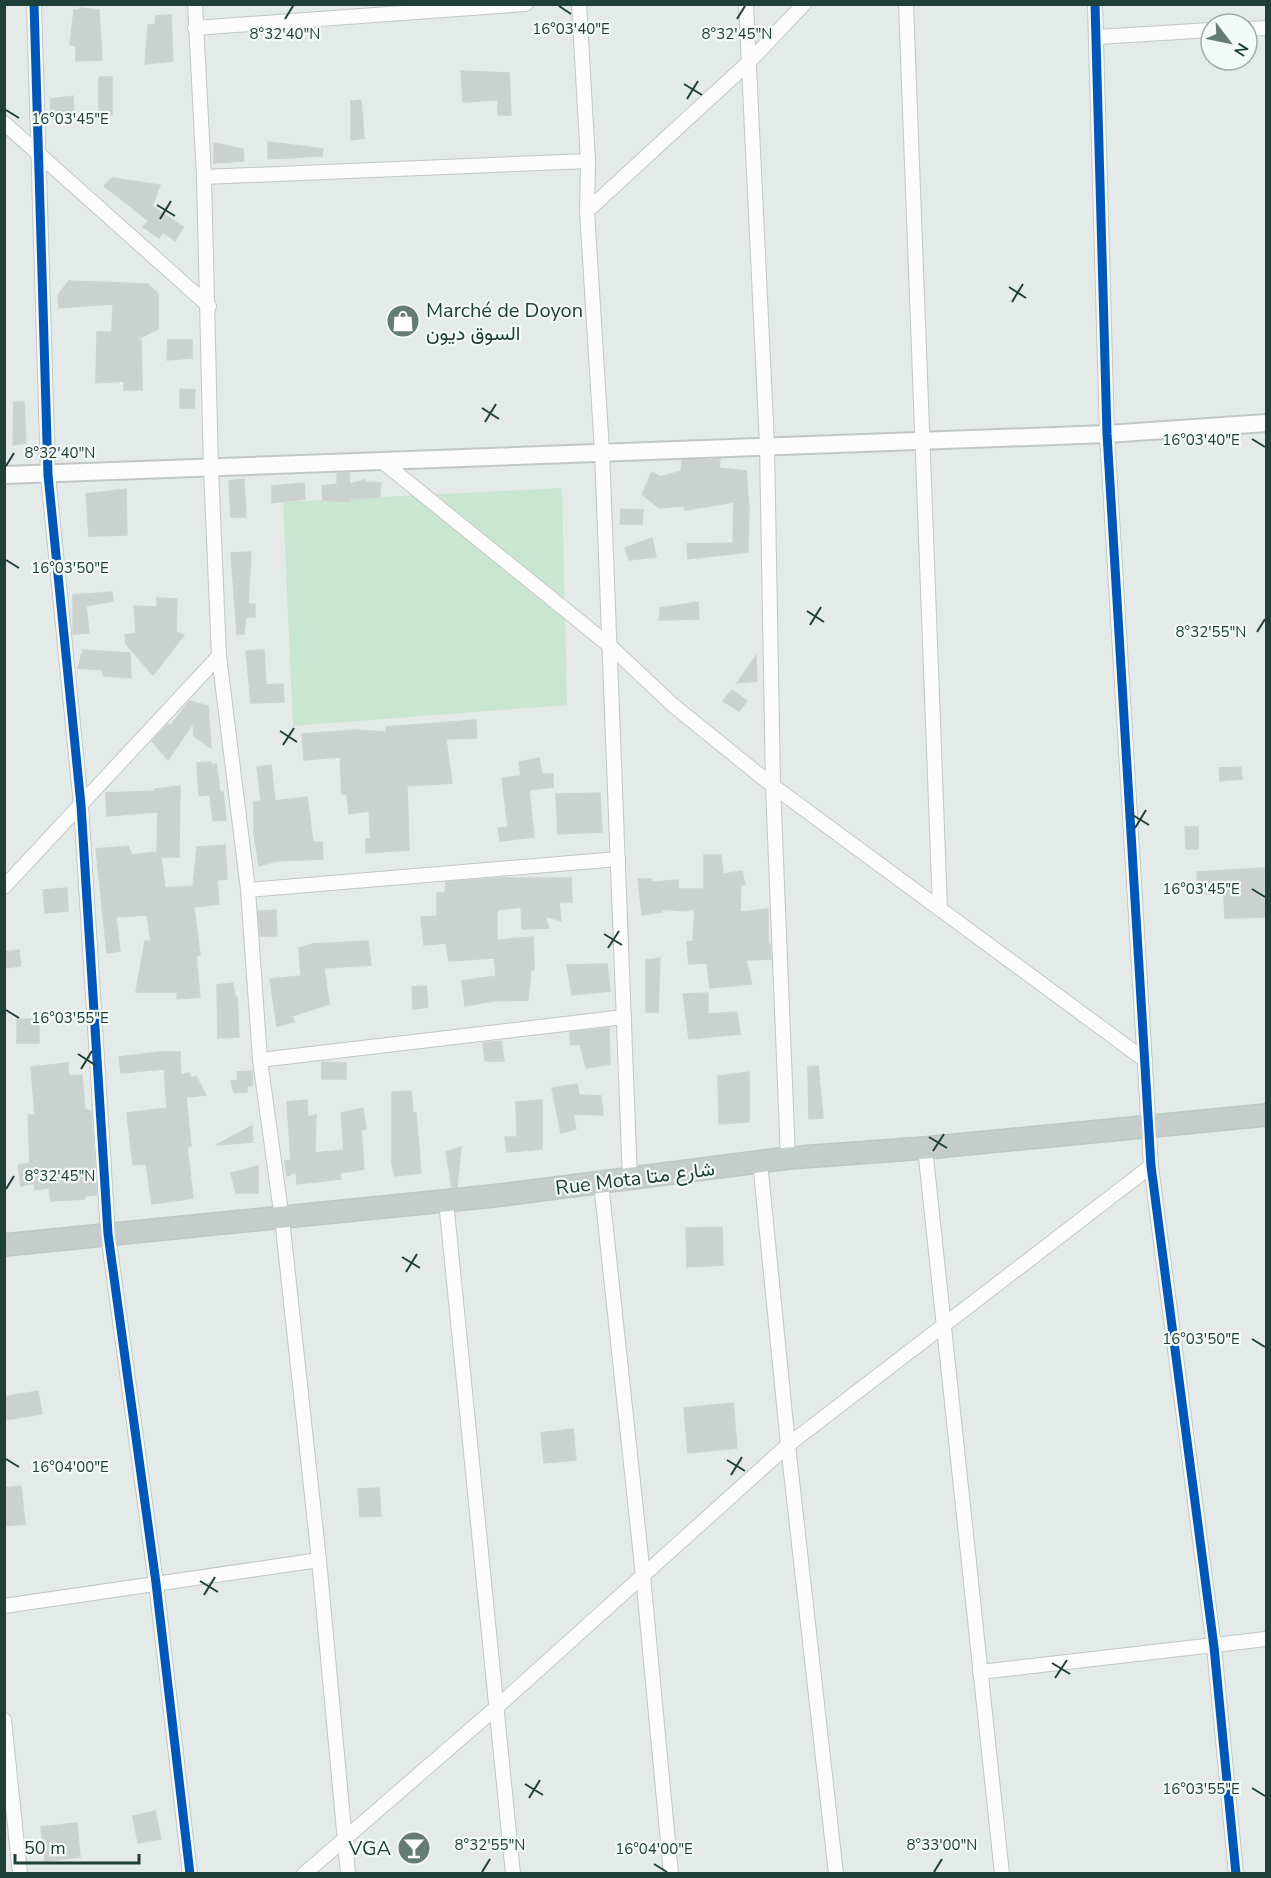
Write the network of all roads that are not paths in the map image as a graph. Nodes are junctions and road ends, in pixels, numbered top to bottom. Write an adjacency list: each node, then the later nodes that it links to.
1 (34, 4): 14 (street)
2 (195, 4): 9 (street)
3 (526, 4): 9 (street)
4 (579, 4): 15 (street)
5 (746, 4): 12 (street)
6 (804, 4): 12 (street)
7 (906, 4): 21 (street)
8 (1095, 4): 11 (street)
9 (195, 28): 16 (street)
10 (1199, 31): 11 (street)
11 (1097, 37): 20 (street)
12 (748, 63): 17 (street); 22 (street)
13 (4, 123): 14 (street)
14 (40, 153): 18 (street); 27 (street)
15 (588, 161): 16 (street); 17 (street)
16 (204, 177): 18 (street)
17 (587, 211): 23 (street)
18 (208, 306): 25 (street)
19 (1266, 423): 20 (street)
20 (1107, 434): 21 (street); 38 (street)
21 (922, 440): 22 (street); 35 (street)
22 (767, 445): 23 (street); 30 (street)
23 (602, 451): 24 (street); 28 (street)
24 (383, 462): 25 (street); 28 (street)
25 (211, 468): 27 (street); 29 (street)
26 (4, 475): 27 (street)
27 (48, 475): 31 (street)
28 (609, 646): 30 (street); 32 (street)
29 (219, 656): 31 (street); 34 (street)
30 (773, 786): 35 (street); 42 (street)
31 (81, 805): 33 (street); 49 (street)
32 (618, 859): 34 (street); 36 (street)
33 (4, 887)
34 (248, 890): 37 (street)
35 (940, 909): 38 (street)
36 (624, 1017): 37 (street); 45 (street)
37 (260, 1060): 48 (street)
38 (1145, 1060): 40 (street)
39 (1266, 1115): 40 (highway, Rue Mota شارع متا)
40 (1150, 1125): 41 (highway, Rue Mota شارع متا); 44 (street)
41 (925, 1148): 42 (highway, Rue Mota شارع متا); 51 (street)
42 (788, 1158): 43 (highway, Rue Mota شارع متا)
43 (760, 1162): 45 (highway, Rue Mota شارع متا); 52 (street)
44 (1151, 1166): 51 (street); 58 (street)
45 (630, 1180): 46 (highway, Rue Mota شارع متا)
46 (601, 1183): 47 (highway, Rue Mota شارع متا); 54 (street)
47 (446, 1201): 48 (highway, Rue Mota شارع متا); 60 (street)
48 (282, 1219): 49 (highway, Rue Mota شارع متا); 53 (street)
49 (108, 1234): 50 (highway, Rue Mota شارع متا); 55 (street)
50 (4, 1245)
51 (942, 1328): 52 (street); 59 (street)
52 (788, 1445): 54 (street); 70 (street)
53 (319, 1560): 55 (street); 63 (street)
54 (643, 1576): 60 (street); 69 (street)
55 (156, 1583): 56 (street); 65 (street)
56 (4, 1606)
57 (1266, 1639): 58 (street)
58 (1214, 1647): 59 (street); 72 (street)
59 (980, 1672): 71 (street)
60 (498, 1706): 63 (street); 68 (street)
61 (4, 1720): 62 (street)
62 (10, 1817): 64 (street)
63 (344, 1839): 66 (street); 67 (street)
64 (20, 1874)
65 (190, 1874)
66 (304, 1874)
67 (348, 1874)
68 (513, 1874)
69 (670, 1874)
70 (836, 1874)
71 (1002, 1874)
72 (1236, 1874)

